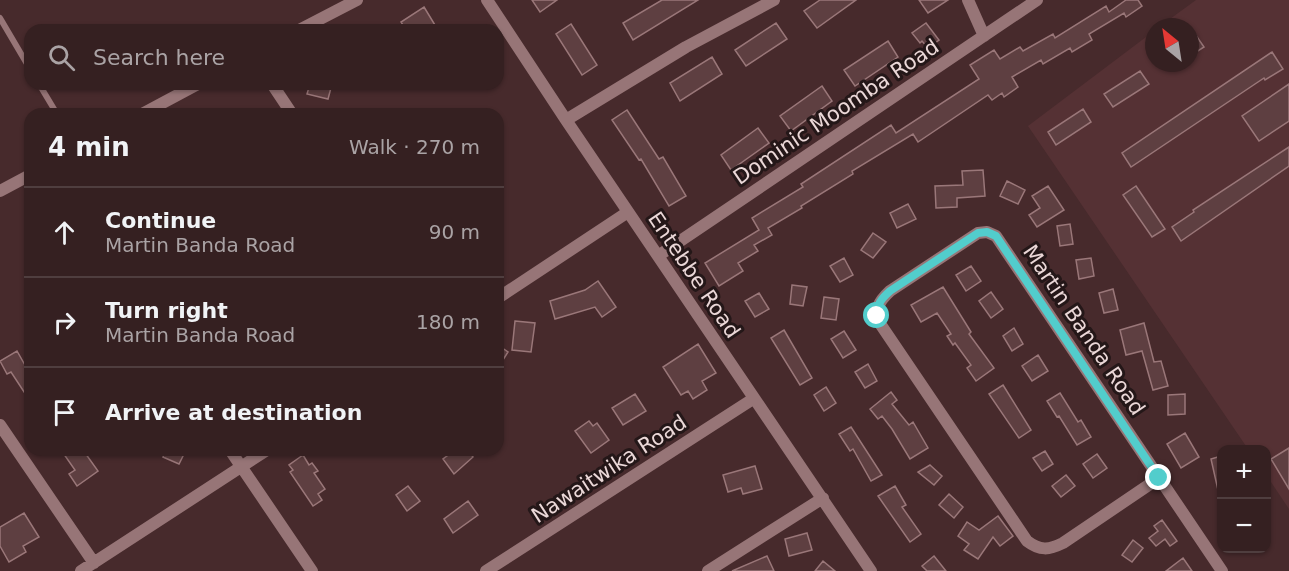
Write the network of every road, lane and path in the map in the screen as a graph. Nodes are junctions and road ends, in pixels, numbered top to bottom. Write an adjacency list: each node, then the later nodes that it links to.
1 (357, 0): 7 (street)
2 (487, 0): 8 (street, Entebbe Road)
3 (774, 0): 18 (street)
4 (968, 0): 10 (street)
5 (1036, 0): 10 (street, Dominic Moomba Road)
6 (0, 18): 11 (lane)
7 (311, 24)
8 (503, 24)
9 (504, 26): 18 (street, Entebbe Road)
10 (984, 36): 22 (street, Dominic Moomba Road)
11 (24, 59)
12 (43, 90): 15 (lane)
13 (187, 90): 16 (street)
14 (276, 90): 17 (street)
15 (53, 108)
16 (153, 108)
17 (288, 108)
18 (566, 120): 21 (street, Entebbe Road)
19 (24, 178): 20 (street)
20 (0, 190)
21 (628, 212): 22 (street, Entebbe Road); 23 (street)
22 (658, 256): 24 (street, Entebbe Road)
23 (504, 294)
24 (753, 399): 30 (street, Entebbe Road); 34 (street, Nawaitwika Road)
25 (0, 425): 31 (street)
26 (234, 456): 28 (street)
27 (258, 456): 28 (street)
28 (241, 467): 31 (street); 33 (street)
29 (1159, 478): 29 (street, Martin Banda Road); 37 (street, Martin Banda Road)
30 (823, 498): 35 (street); 36 (street, Entebbe Road)
31 (94, 562): 32 (street)
32 (81, 571)
33 (312, 571)
34 (486, 571)
35 (708, 571)
36 (871, 571)
37 (1222, 571)

